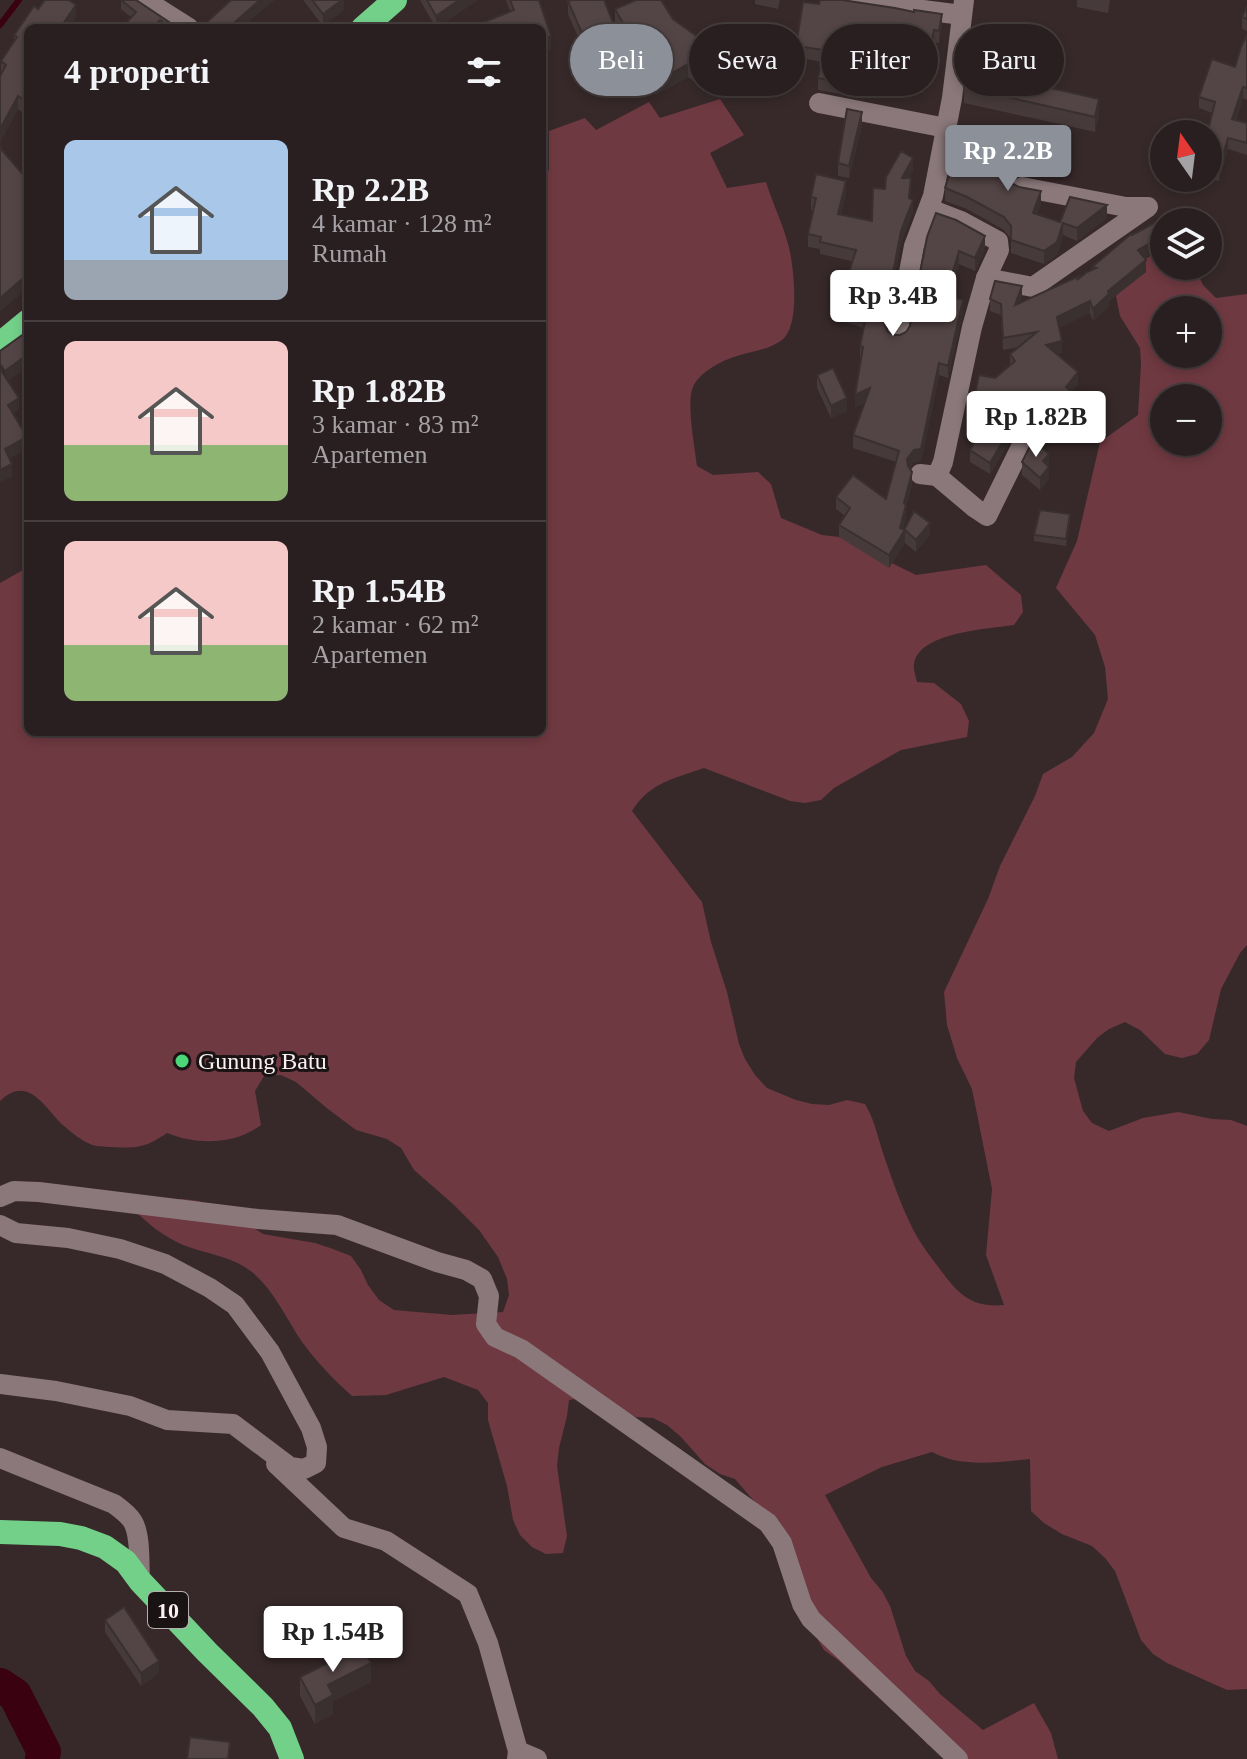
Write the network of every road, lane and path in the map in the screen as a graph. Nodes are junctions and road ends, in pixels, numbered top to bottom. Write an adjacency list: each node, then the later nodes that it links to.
1 (145, 0): 5 (street)
2 (395, 0): 6 (highway)
3 (846, 0): 4 (street)
4 (963, 8): 8 (street)
5 (183, 24)
6 (368, 24)
7 (819, 103): 8 (street)
8 (946, 128): 10 (street)
9 (1022, 187): 11 (street)
10 (930, 209): 11 (street); 13 (street)
11 (986, 278): 15 (street)
12 (24, 324): 14 (highway)
13 (897, 335)
14 (0, 344)
15 (1022, 445)
16 (0, 1197): 25 (street)
17 (0, 1225): 19 (street)
18 (0, 1384): 19 (street)
19 (233, 1424): 23 (street)
20 (0, 1458): 22 (street)
21 (0, 1532): 22 (highway, 10)
22 (140, 1581): 24 (highway, 10)
23 (524, 1756)
24 (292, 1759)
25 (958, 1759)

